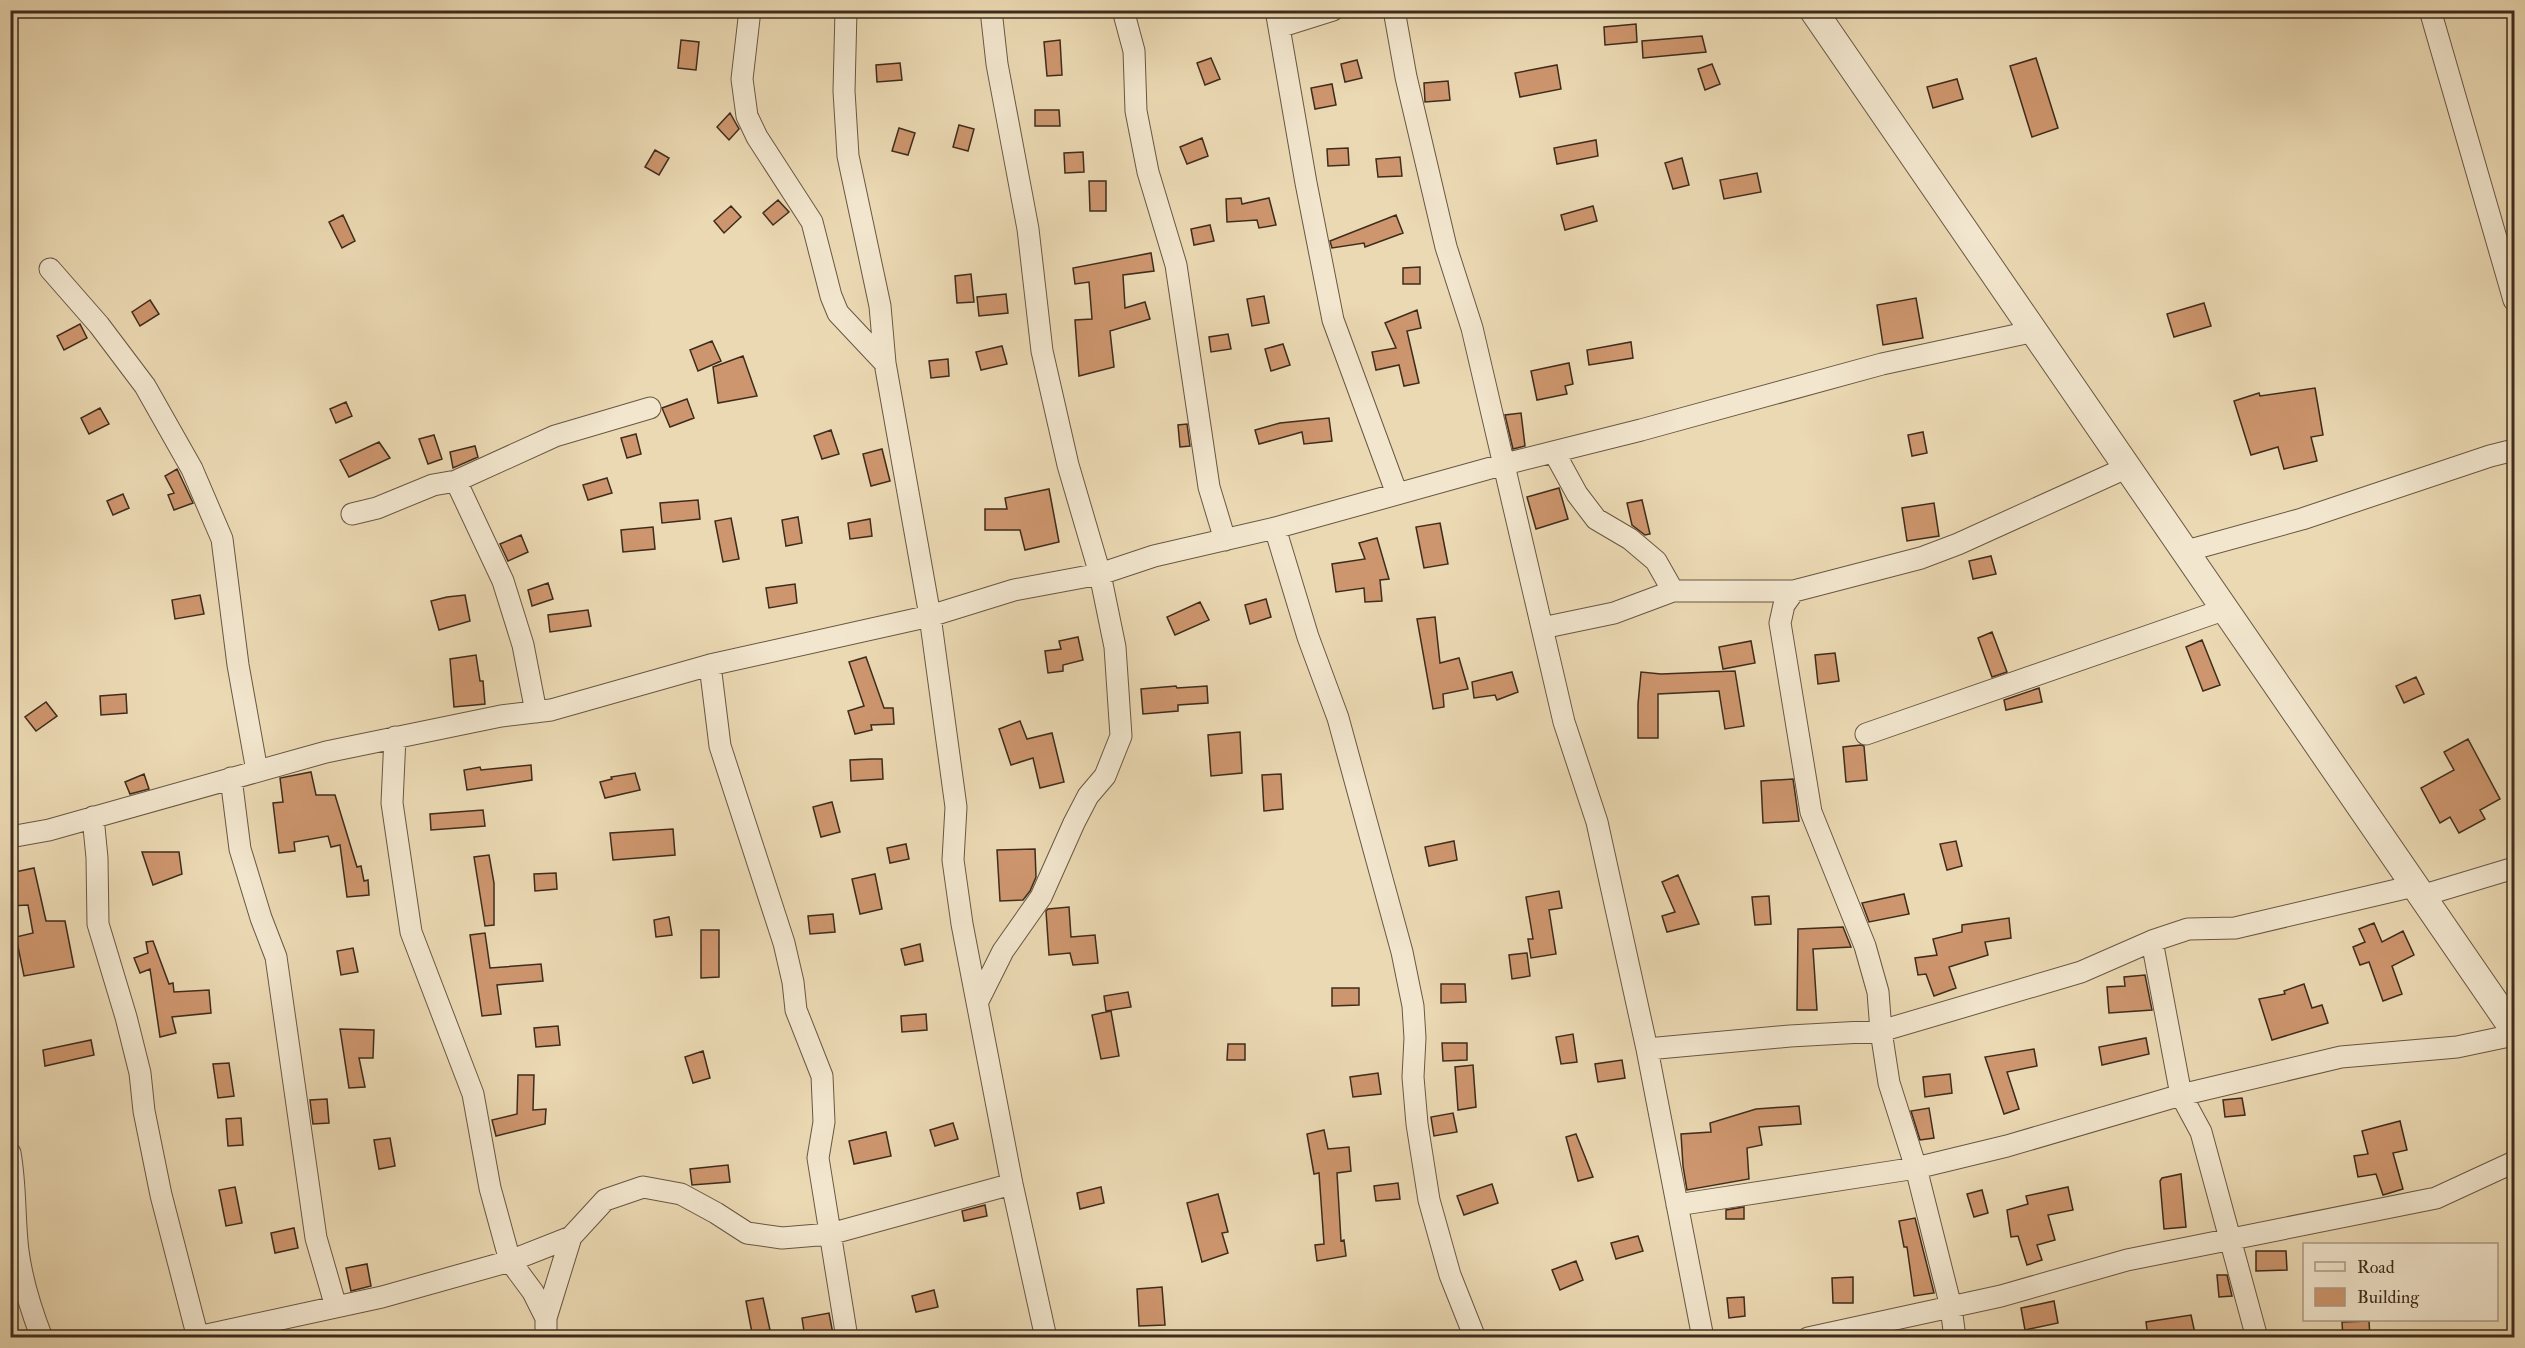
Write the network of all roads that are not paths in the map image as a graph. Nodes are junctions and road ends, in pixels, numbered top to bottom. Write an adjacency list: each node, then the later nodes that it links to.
1 (750, 10): 13 (street)
2 (846, 10): 13 (street)
3 (991, 10): 25 (street)
4 (1123, 10): 23 (street)
5 (1333, 10): 9 (street)
6 (1394, 10): 17 (street)
7 (1813, 10): 12 (street)
8 (2430, 10): 11 (street)
9 (1278, 19): 20 (street)
10 (50, 269): 35 (street)
11 (2514, 300)
12 (2035, 331): 16 (street); 18 (street)
13 (885, 363): 29 (street)
14 (650, 408): 19 (street)
15 (2514, 450): 24 (street)
16 (1554, 452): 17 (street); 26 (street)
17 (1505, 464): 20 (street); 30 (street)
18 (2128, 467): 24 (street); 27 (street)
19 (456, 481): 21 (street); 32 (street)
20 (1397, 494): 22 (street)
21 (352, 514)
22 (1275, 528): 23 (street); 64 (street)
23 (1225, 540): 25 (street)
24 (2186, 551): 28 (street)
25 (1100, 573): 29 (street); 42 (street)
26 (1673, 591): 27 (street); 30 (street)
27 (1794, 591): 44 (street)
28 (2226, 609): 33 (street); 40 (street)
29 (930, 616): 31 (street); 42 (street)
30 (1542, 628): 46 (street)
31 (710, 665): 32 (street); 53 (street)
32 (536, 712): 34 (street)
33 (1866, 734)
34 (395, 737): 35 (street); 56 (street)
35 (257, 771): 36 (street)
36 (231, 778): 37 (street); 57 (street)
37 (93, 818): 38 (street); 61 (street)
38 (10, 837)
39 (2514, 868): 40 (street)
40 (2417, 891): 41 (street); 43 (street)
41 (2152, 941): 44 (street); 47 (street)
42 (978, 1000): 51 (street)
43 (2514, 1030)
44 (1881, 1031): 46 (street); 50 (street)
45 (2514, 1035): 47 (street)
46 (1647, 1049): 52 (street)
47 (2181, 1095): 50 (street); 55 (street)
48 (10, 1153): 62 (street)
49 (2514, 1162): 55 (street)
50 (1916, 1168): 52 (street); 58 (street)
51 (1012, 1184): 53 (street); 63 (street)
52 (1677, 1205): 65 (street)
53 (830, 1234): 54 (street); 60 (street)
54 (571, 1237): 56 (street); 59 (street)
55 (2231, 1237): 58 (street); 68 (street)
56 (510, 1261): 57 (street); 59 (street)
57 (336, 1307): 61 (street)
58 (1951, 1308): 66 (street); 67 (street)
59 (546, 1328)
60 (845, 1336)
61 (196, 1337)
62 (42, 1338)
63 (1046, 1338)
64 (1475, 1338)
65 (1703, 1338)
66 (1808, 1338)
67 (1954, 1338)
68 (2257, 1338)

